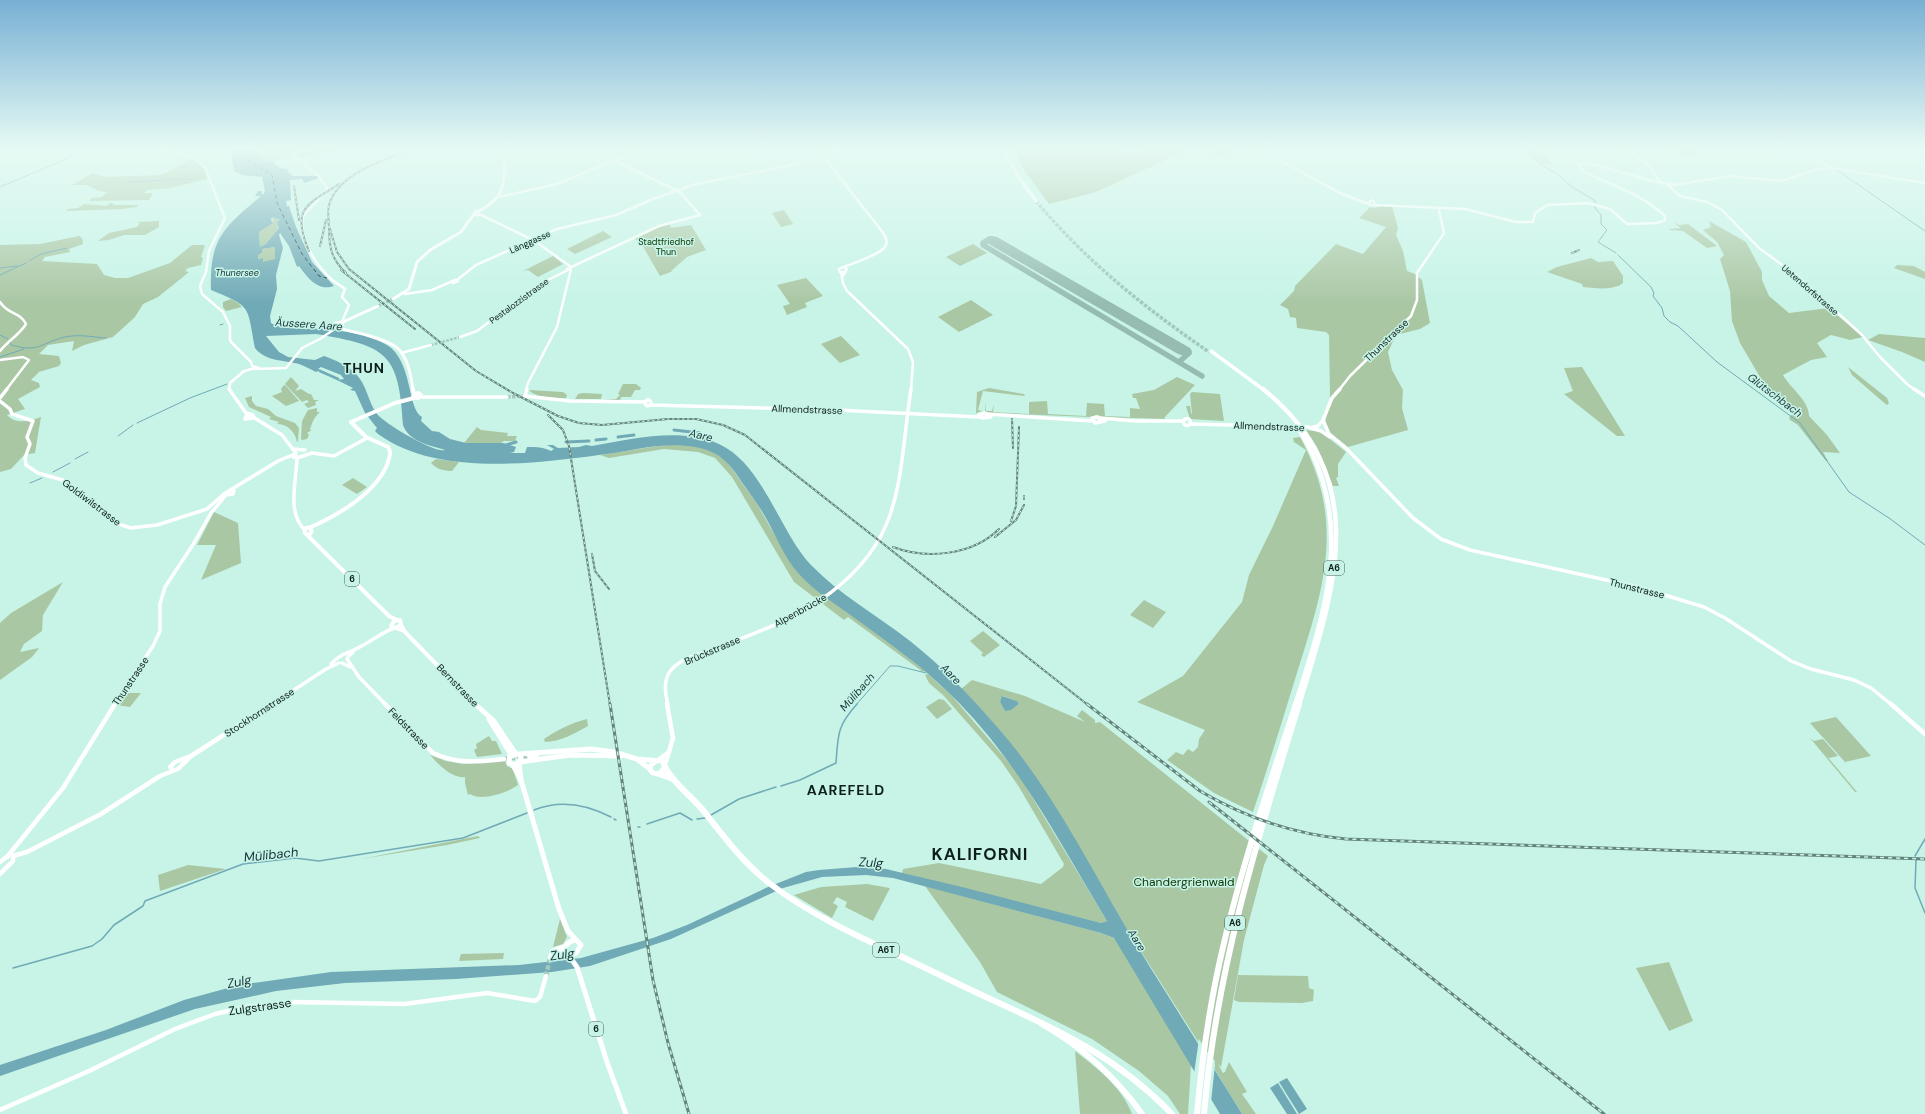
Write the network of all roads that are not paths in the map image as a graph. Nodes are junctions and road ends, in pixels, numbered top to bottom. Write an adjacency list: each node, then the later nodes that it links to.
1 (217, 199): 26 (street)
2 (318, 199): 17 (street)
3 (496, 199): 11 (main road)
4 (657, 199): 12 (street, Länggasse)
5 (685, 199): 13 (street)
6 (857, 199): 31 (street, Alpenbrücke)
7 (1356, 199): 10 (street)
8 (1641, 199): 10 (street)
9 (1692, 199): 29 (street, Uetendorfstrasse)
10 (1440, 209): 38 (street, Thunstrasse)
11 (478, 213): 12 (street); 14 (main road)
12 (533, 240): 13 (street); 14 (street, Länggasse)
13 (569, 269): 20 (street, Pestalozzistrasse); 31 (street, Allmendstrasse)
14 (406, 293)
15 (0, 302): 22 (street)
16 (378, 306): 17 (main road)
17 (342, 324): 18 (main road); 18 (main road); 19 (main road)
18 (334, 329): 19 (main road); 26 (street)
19 (349, 331): 24 (main road)
20 (460, 337)
21 (431, 345): 24 (street)
22 (0, 351)
23 (1210, 352): 76 (highway, A6)
24 (401, 353): 27 (main road)
25 (0, 360): 30 (street, Goldiwilstrasse)
26 (250, 367): 32 (street)
27 (416, 396): 28 (street); 42 (main road)
28 (507, 396)
29 (1925, 396)
30 (0, 400): 48 (street, Goldiwilstrasse)
31 (907, 413): 33 (street, Allmendstrasse); 51 (street, Alpenbrücke)
32 (249, 415): 37 (street); 37 (street)
33 (977, 415): 34 (street); 34 (street)
34 (987, 416): 35 (street)
35 (1092, 420): 36 (street); 36 (street)
36 (1100, 420): 39 (street, Allmendstrasse)
37 (258, 421): 43 (street)
38 (1322, 423): 39 (street); 40 (street, Thunstrasse); 41 (street)
39 (1309, 427): 40 (street, Allmendstrasse)
40 (1320, 430): 41 (street); 45 (street, Allmendstrasse)
41 (1329, 434): 45 (street)
42 (367, 438): 46 (street); 49 (main road)
43 (292, 449): 44 (street); 46 (street)
44 (303, 450): 46 (street); 46 (street)
45 (1349, 452): 57 (street, Thunstrasse)
46 (299, 455): 47 (street); 47 (street); 48 (street, Goldiwilstrasse)
47 (298, 464): 49 (street)
48 (227, 495): 75 (street, Thunstrasse)
49 (309, 531): 50 (main road, 6)
50 (394, 625): 52 (main road, Bernstrasse); 52 (main road, Bernstrasse); 53 (street)
51 (766, 628): 58 (street, Brückstrasse)
52 (405, 632): 56 (main road, Bernstrasse)
53 (347, 657): 54 (street); 54 (street); 55 (street, Feldstrasse)
54 (339, 662): 55 (street, Feldstrasse); 66 (street, Stockhornstrasse)
55 (351, 667): 63 (street, Feldstrasse)
56 (488, 717): 59 (main road, Bernstrasse); 62 (main road)
57 (1925, 734)
58 (669, 751): 65 (street); 69 (street, Brückstrasse)
59 (517, 754): 61 (main road); 62 (main road); 67 (main road, Bernstrasse)
60 (528, 756): 61 (street)
61 (624, 756): 64 (main road); 67 (main road)
62 (510, 757): 68 (main road)
63 (504, 759)
64 (637, 759): 65 (main road); 71 (main road)
65 (657, 760): 69 (main road); 71 (main road)
66 (181, 762): 70 (street); 70 (street)
67 (519, 762): 68 (main road); 74 (main road, Bernstrasse)
68 (513, 765): 74 (main road)
69 (665, 766): 72 (main road); 73 (highway, A6T)
70 (172, 769): 78 (street)
71 (650, 769): 72 (main road)
72 (659, 774): 73 (highway, A6T)
73 (673, 779): 90 (highway, A6T)
74 (521, 780): 81 (main road)
75 (18, 844): 77 (street, Thunstrasse); 78 (street, Thunstrasse)
76 (1253, 846): 92 (highway, A6); 96 (highway, A6)
77 (7, 857): 78 (street); 79 (street)
78 (13, 858): 80 (street)
79 (0, 862)
80 (0, 874)
81 (568, 931): 82 (main road); 83 (main road)
82 (576, 940): 83 (main road); 85 (main road)
83 (566, 944): 84 (street); 86 (main road)
84 (552, 951): 86 (street); 87 (street)
85 (577, 954): 86 (main road); 88 (main road, 6)
86 (568, 955): 88 (main road, 6)
87 (550, 958)
88 (577, 969): 93 (main road, 6)
89 (546, 976): 91 (street, Zulgstrasse)
90 (1014, 1009): 94 (highway); 95 (highway)
91 (0, 1110)
92 (1205, 1113)
93 (626, 1114)
94 (1142, 1114)
95 (1172, 1114)
96 (1197, 1114)

